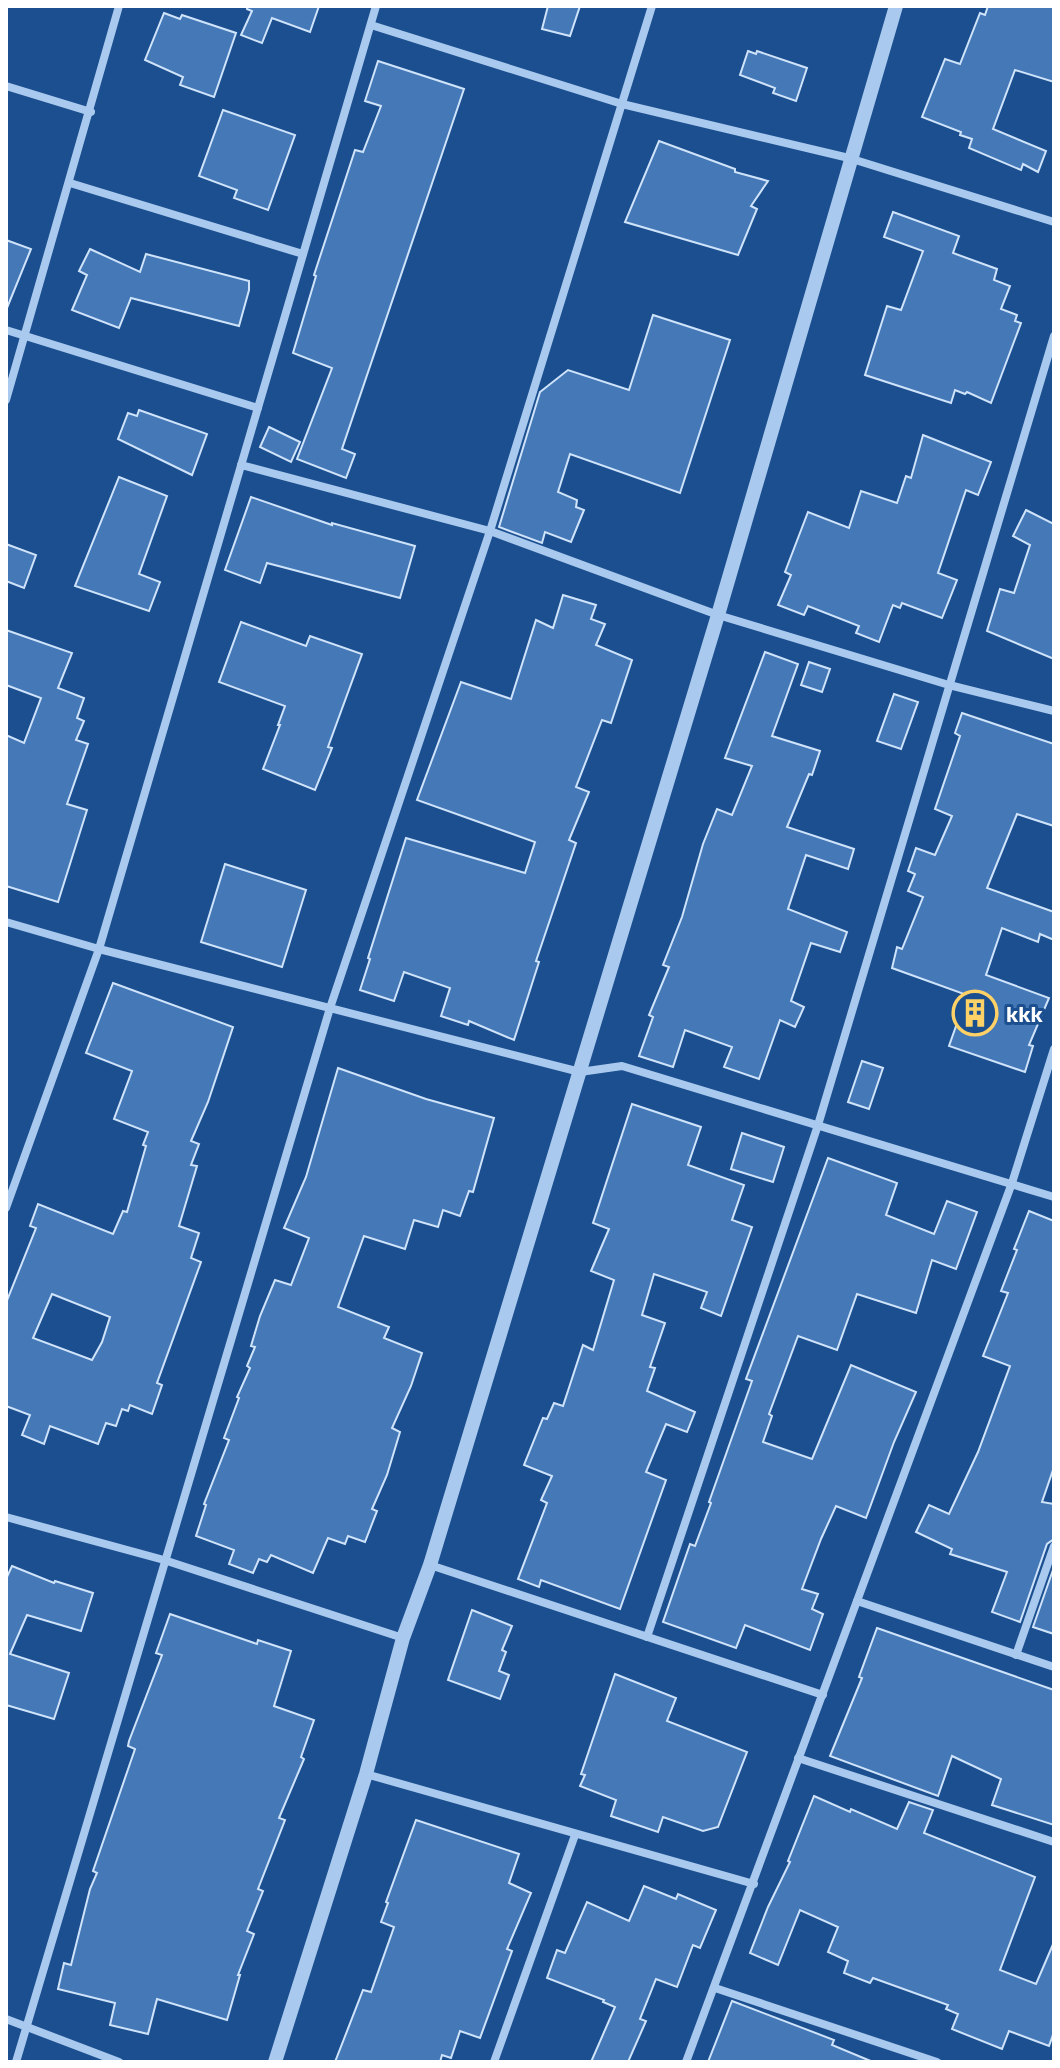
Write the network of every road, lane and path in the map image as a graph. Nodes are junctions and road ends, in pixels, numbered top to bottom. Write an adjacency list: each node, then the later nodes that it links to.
1 (119, 6): 8 (street)
2 (376, 6): 5 (street)
3 (652, 6): 7 (street)
4 (896, 6): 9 (street)
5 (371, 25): 7 (street); 12 (street)
6 (6, 86): 8 (street)
7 (622, 104): 9 (street); 19 (street)
8 (91, 112): 10 (street)
9 (849, 158): 11 (street); 20 (street)
10 (70, 183): 12 (street); 15 (street)
11 (1054, 222)
12 (303, 254): 17 (street)
13 (6, 330): 15 (street)
14 (1054, 336): 21 (street)
15 (25, 337): 16 (street); 17 (street)
16 (6, 400)
17 (258, 408): 18 (street)
18 (241, 465): 19 (street); 24 (street)
19 (490, 531): 20 (street); 25 (street)
20 (718, 615): 21 (street); 27 (street)
21 (949, 685): 22 (street); 28 (street)
22 (1054, 711)
23 (6, 922): 24 (street)
24 (99, 949): 25 (street); 31 (street)
25 (330, 1008): 27 (street); 34 (street)
26 (1054, 1049): 29 (street)
27 (580, 1072): 28 (street); 35 (street)
28 (818, 1125): 29 (street); 37 (street)
29 (1012, 1183): 30 (street); 36 (street)
30 (1054, 1197)
31 (6, 1208)
32 (6, 1517): 34 (street)
33 (1054, 1546): 39 (street)
34 (164, 1560): 38 (street); 49 (street)
35 (430, 1565): 37 (street); 38 (street)
36 (857, 1601): 39 (street); 41 (street)
37 (647, 1637): 41 (street)
38 (403, 1638): 43 (street)
39 (1016, 1655): 40 (street)
40 (1054, 1667)
41 (823, 1695): 42 (street)
42 (798, 1758): 45 (street); 46 (street)
43 (366, 1774): 44 (street); 52 (street)
44 (575, 1835): 46 (street); 53 (street)
45 (1054, 1842)
46 (754, 1884): 47 (street)
47 (715, 1988): 54 (street); 55 (street)
48 (6, 2019): 49 (street)
49 (27, 2027): 50 (street); 51 (street)
50 (16, 2062)
51 (119, 2062)
52 (275, 2062)
53 (494, 2062)
54 (686, 2062)
55 (937, 2062)

